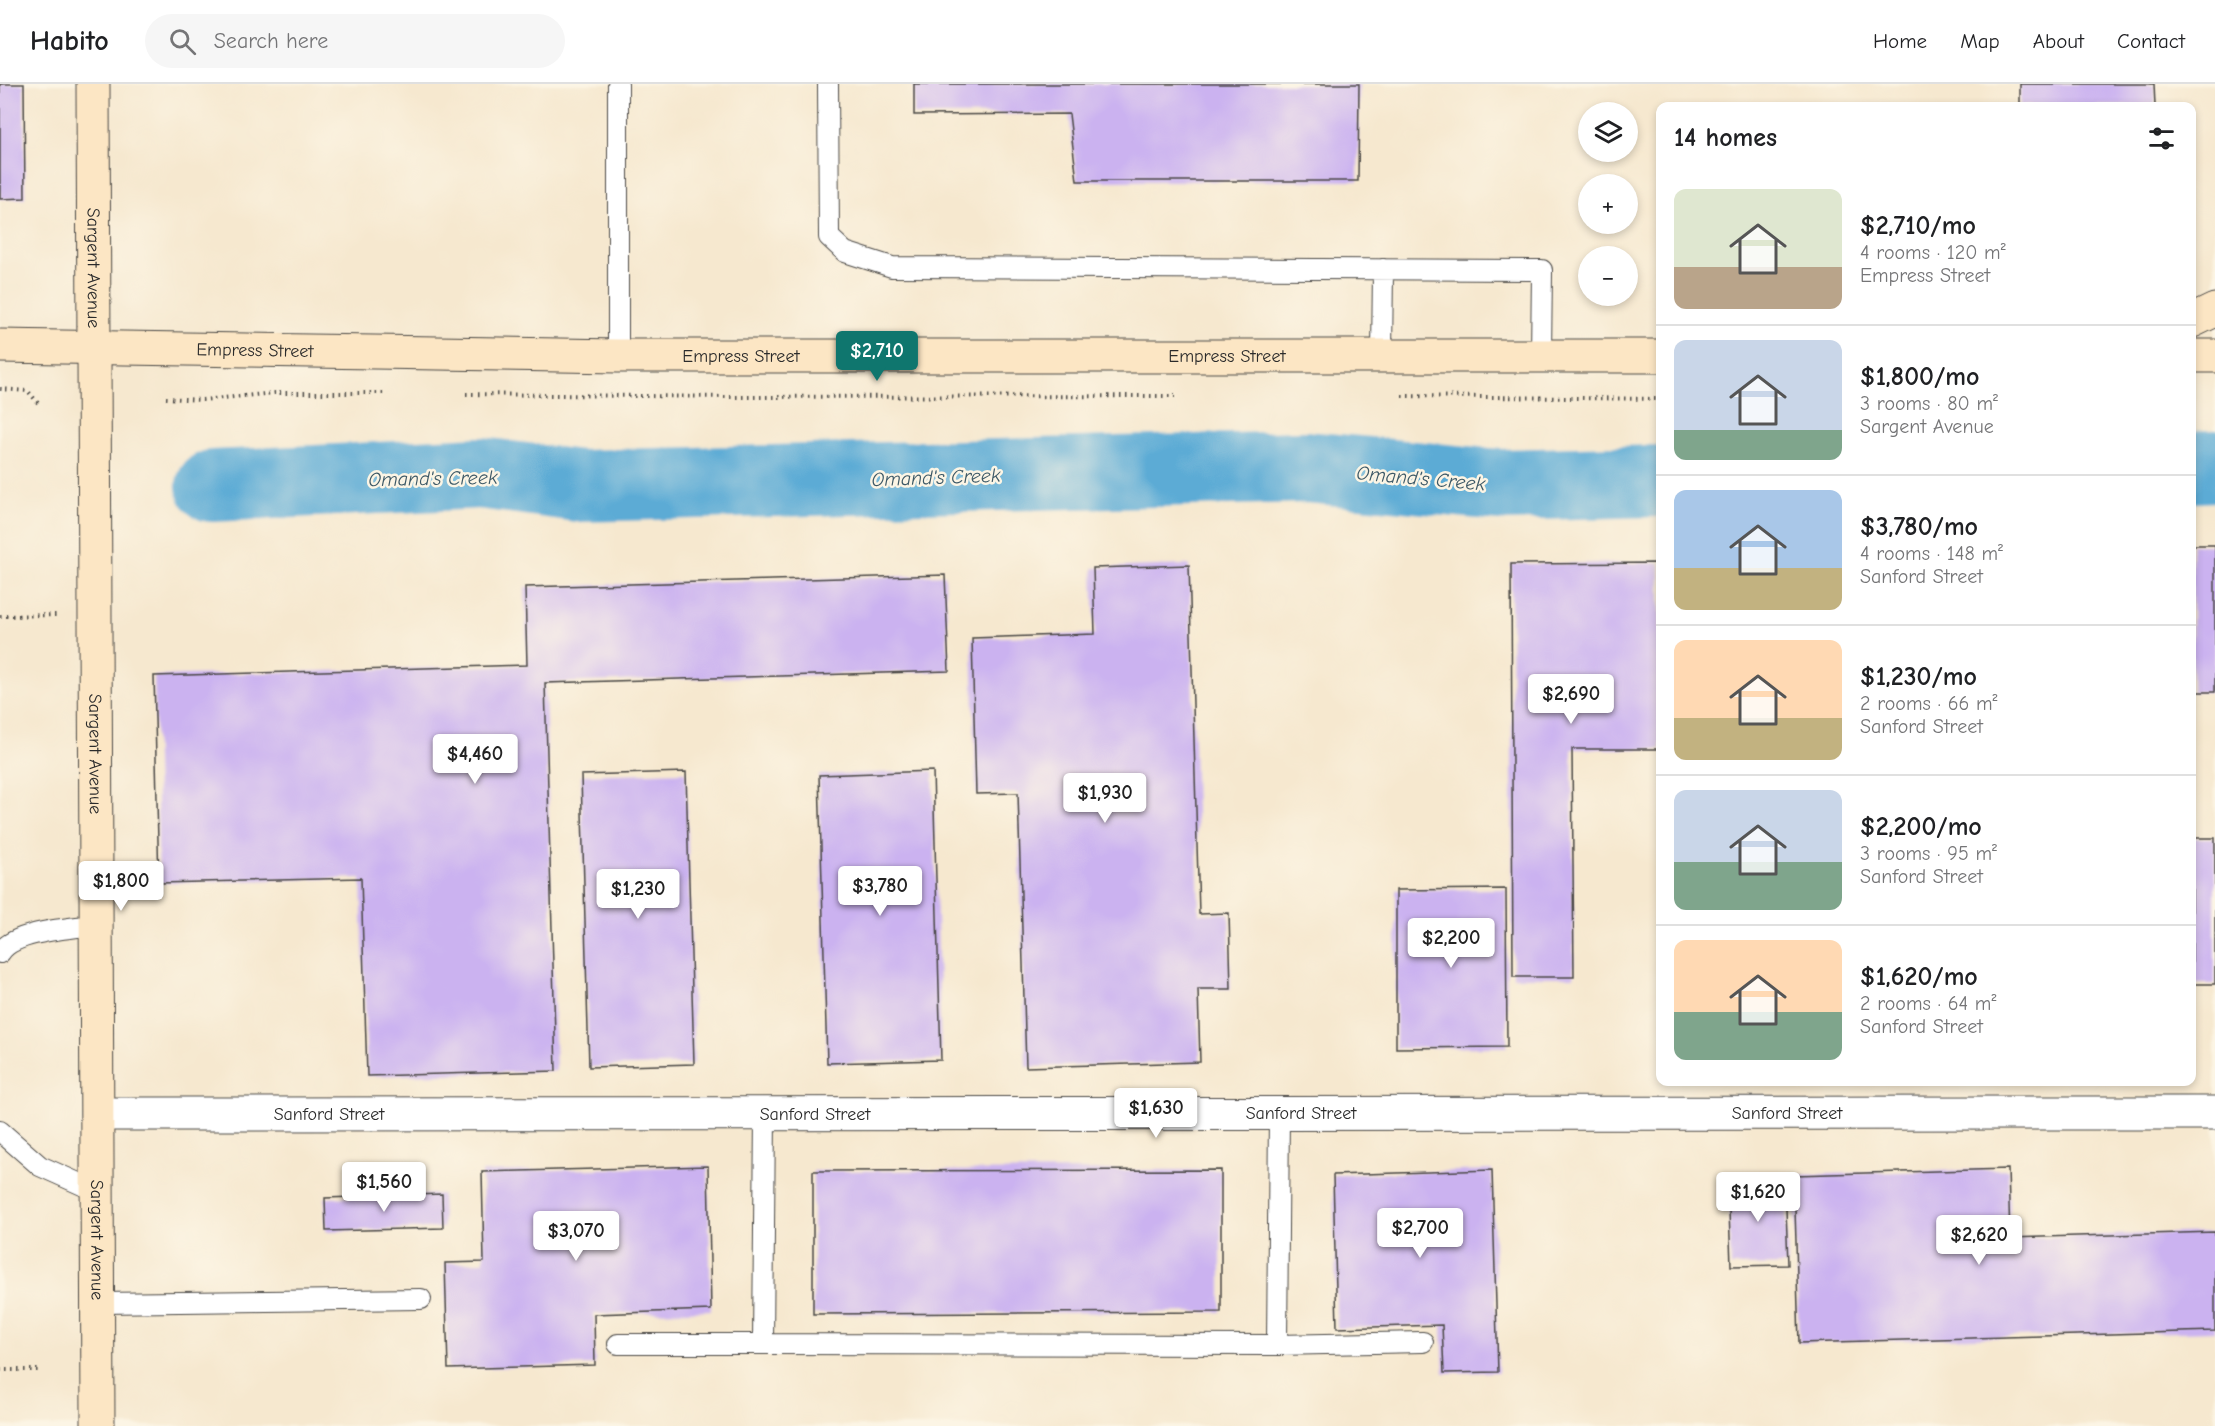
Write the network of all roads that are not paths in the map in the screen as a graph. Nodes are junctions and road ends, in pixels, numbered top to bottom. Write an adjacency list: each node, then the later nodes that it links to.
1 (93, 84): 8 (main road, Sargent Avenue)
2 (618, 84): 9 (lane)
3 (828, 84): 4 (lane)
4 (1383, 269): 10 (lane); 11 (lane)
5 (2215, 310): 6 (main road)
6 (2196, 319)
7 (0, 346): 8 (main road, Empress Street)
8 (93, 347): 9 (main road, Empress Street); 15 (main road, Sargent Avenue)
9 (618, 356): 10 (main road, Empress Street)
10 (1382, 356): 11 (main road, Empress Street)
11 (1541, 356): 12 (main road, Empress Street)
12 (1656, 356)
13 (2196, 356): 14 (main road)
14 (2215, 356)
15 (96, 925): 16 (lane); 20 (main road, Sargent Avenue)
16 (0, 953)
17 (765, 1113): 18 (street, Sanford Street); 20 (street, Sanford Street); 27 (lane)
18 (1279, 1113): 19 (street, Sanford Street); 28 (lane)
19 (2215, 1113)
20 (98, 1114): 22 (main road, Sargent Avenue)
21 (0, 1131): 22 (lane)
22 (98, 1192): 24 (main road, Sargent Avenue)
23 (420, 1299): 24 (lane)
24 (98, 1303): 29 (main road, Sargent Avenue)
25 (1423, 1342): 28 (lane)
26 (618, 1344): 27 (lane)
27 (763, 1344): 28 (lane)
28 (1277, 1345)
29 (98, 1426)

